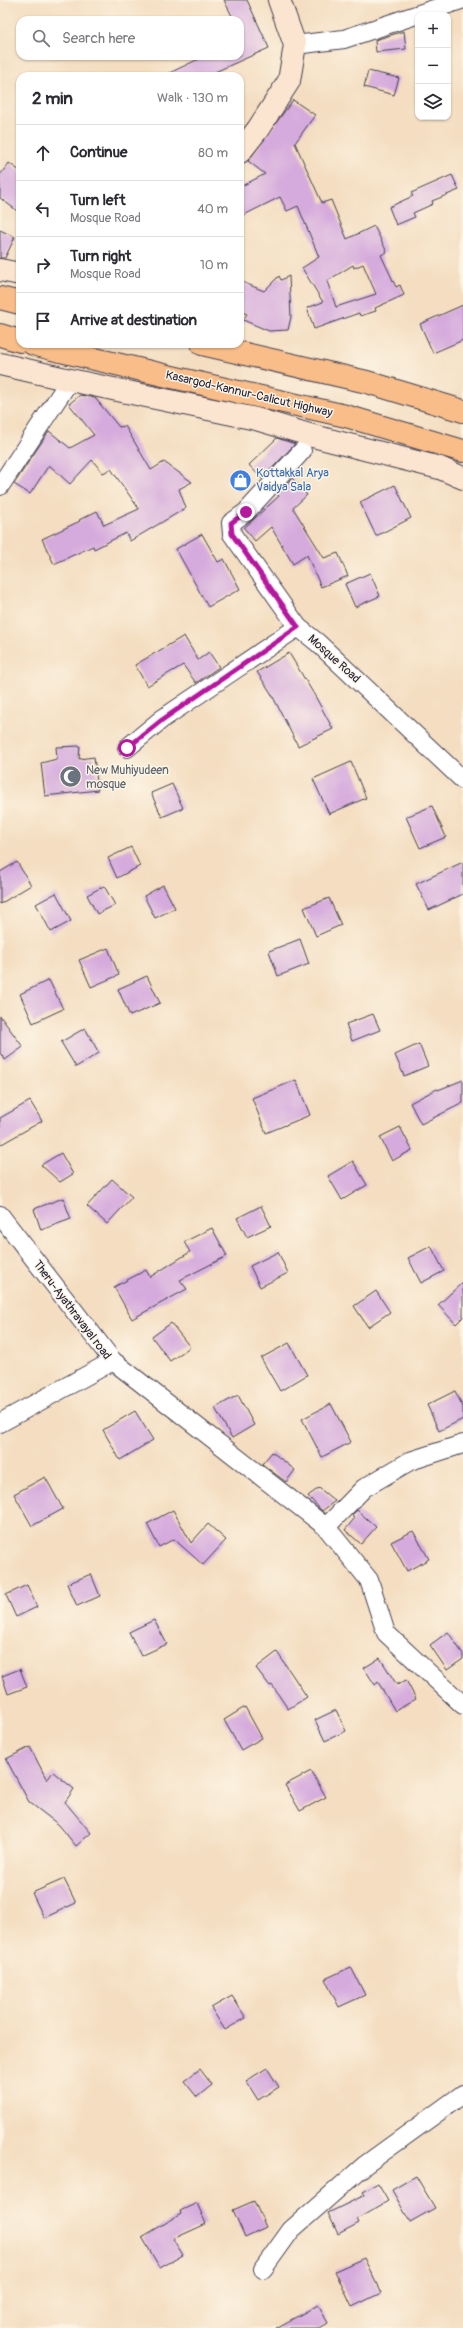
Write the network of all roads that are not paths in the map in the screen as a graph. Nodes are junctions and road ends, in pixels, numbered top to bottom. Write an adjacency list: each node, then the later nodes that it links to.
1 (279, 0): 3 (street)
2 (461, 0): 3 (street)
3 (295, 45): 4 (street)
4 (244, 147)
5 (0, 270): 6 (street)
6 (16, 273)
7 (0, 298): 8 (highway)
8 (16, 302)
9 (0, 336): 10 (highway)
10 (16, 340)
11 (51, 348): 18 (highway, Kasargod-Kannur-Calicut Highway, bridge)
12 (92, 348): 15 (street)
13 (219, 348): 16 (highway)
14 (0, 364): 15 (street)
15 (70, 380): 19 (street); 20 (street)
16 (463, 411)
17 (302, 451): 21 (street, Mosque Road)
18 (463, 451)
19 (463, 478)
20 (0, 486)
21 (298, 627): 22 (street); 23 (street, Mosque Road)
22 (127, 748)
23 (463, 780)
24 (0, 1215): 25 (street, Theru-Ayathravayal road)
25 (113, 1361): 26 (street, Theru-Ayathravayal road); 28 (street)
26 (0, 1423)
27 (463, 1444): 28 (street)
28 (326, 1527): 29 (street)
29 (463, 1705)
30 (463, 2094): 31 (street)
31 (263, 2269)

